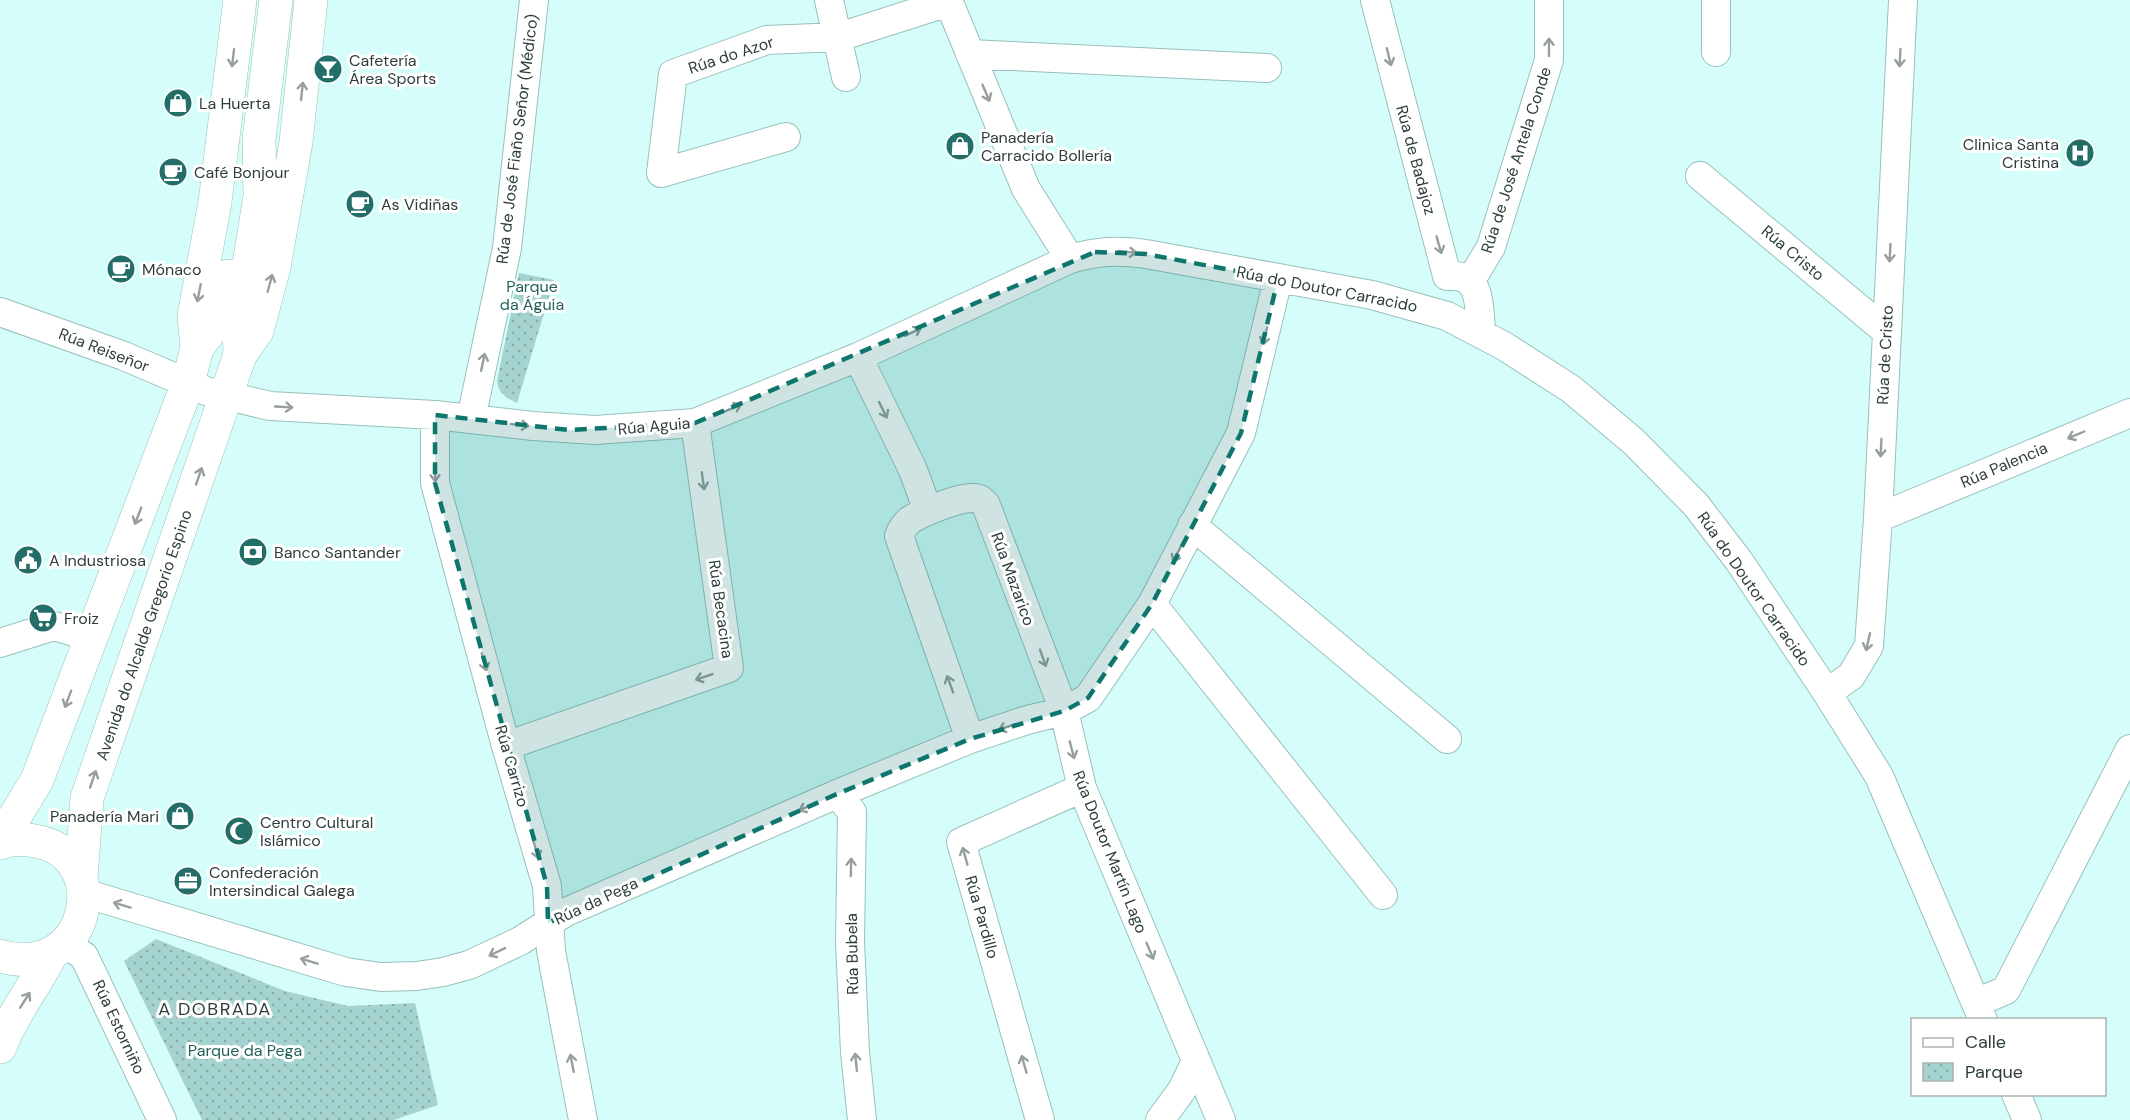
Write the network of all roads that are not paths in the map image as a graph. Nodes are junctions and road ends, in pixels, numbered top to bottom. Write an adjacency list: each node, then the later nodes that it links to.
1 (240, 0): 26 (main road, one-way to 26)
2 (276, 0): 17 (main road)
3 (311, 0): 27 (main road, one-way to 3)
4 (534, 0): 32 (street, Rúa de José Fiaño Señor (Médico), one-way to 4)
5 (829, 0): 11 (street)
6 (1374, 0): 20 (street, Rúa de Badajoz, one-way to 20)
7 (1549, 0): 20 (street, Rúa de José Antela Conde, one-way to 7)
8 (1716, 0): 12 (street)
9 (1903, 0): 24 (street, Rúa de Cristo, one-way to 24)
10 (948, 1): 11 (street, Rúa do Azor); 13 (street)
11 (839, 37): 15 (street); 16 (street, Rúa do Azor)
12 (1716, 52)
13 (970, 54): 14 (street); 19 (street, one-way to 19)
14 (1267, 68)
15 (846, 76)
16 (786, 137)
17 (259, 140): 26 (main road); 27 (main road)
18 (1700, 176): 24 (street, Rúa Cristo)
19 (1070, 259): 21 (street, Rúa do Doutor Carracido, one-way to 21); 28 (street, Rúa Aguia, one-way to 19)
20 (1459, 278): 22 (street); 25 (street)
21 (1278, 279): 22 (street, Rúa do Doutor Carracido); 36 (street, one-way to 36)
22 (1414, 306): 25 (street, Rúa do Doutor Carracido)
23 (0, 312): 29 (street, Rúa Reiseñor)
24 (1886, 330): 35 (street, Rúa de Cristo, one-way to 35)
25 (1481, 333): 40 (street, Rúa do Doutor Carracido)
26 (197, 348): 29 (main road)
27 (240, 356): 29 (main road)
28 (858, 357): 33 (street, Rúa Aguia, one-way to 28); 34 (street, one-way to 34)
29 (207, 390): 31 (street, Rúa Aguia, one-way to 31); 38 (main road, one-way to 38); 49 (main road, Avenida do Alcalde Gregorio Espino, one-way to 29)
30 (2130, 412): 35 (street, Rúa Palencia, one-way to 35)
31 (435, 415): 32 (street, Rúa Aguia); 44 (street, Rúa Carrizo, one-way to 44)
32 (471, 419): 33 (street, Rúa Aguia, one-way to 33)
33 (695, 423): 44 (street, Rúa Becacina, one-way to 44)
34 (928, 511): 41 (street, Rúa Mazarico, one-way to 41); 42 (street, Rúa Mazarico, one-way to 34)
35 (1878, 518): 40 (street, Rúa de Cristo, one-way to 40)
36 (1192, 525): 37 (street, one-way to 37); 43 (street)
37 (1152, 604): 41 (street); 50 (street)
38 (92, 637): 39 (street); 48 (main road, one-way to 48)
39 (0, 643)
40 (1827, 693): 54 (street, Rúa do Doutor Carracido)
41 (1064, 711): 42 (street, Rúa da Pega, one-way to 42); 46 (street, Rúa Doutor Martín Lago, one-way to 46)
42 (970, 739): 47 (street, Rúa da Pega)
43 (1447, 739)
44 (506, 746): 51 (street, Rúa Carrizo, one-way to 51)
45 (2130, 749): 54 (street)
46 (1082, 788): 56 (street, Rúa Doutor Martín Lago, one-way to 56); 61 (street, Rúa Pardillo, one-way to 46)
47 (837, 794): 51 (street, Rúa da Pega, one-way to 51); 60 (street, Rúa Bubela, one-way to 47)
48 (1, 842): 49 (main road)
49 (82, 886): 51 (street, Rúa da Pega, one-way to 49); 52 (main road, Avenida do Alcalde Gregorio Espino)
50 (1383, 895)
51 (548, 923): 59 (street, Rúa Carrizo, one-way to 51)
52 (58, 949): 53 (main road); 55 (main road, one-way to 52); 58 (street, Rúa Estorniño)
53 (0, 956)
54 (1980, 1011)
55 (0, 1047)
56 (1196, 1061): 62 (street); 63 (street, Rúa Doutor Martín Lago)
57 (2016, 1096): 64 (street)
58 (162, 1120)
59 (583, 1120)
60 (862, 1120)
61 (1040, 1120)
62 (1160, 1120)
63 (1221, 1120)
64 (2027, 1120)

